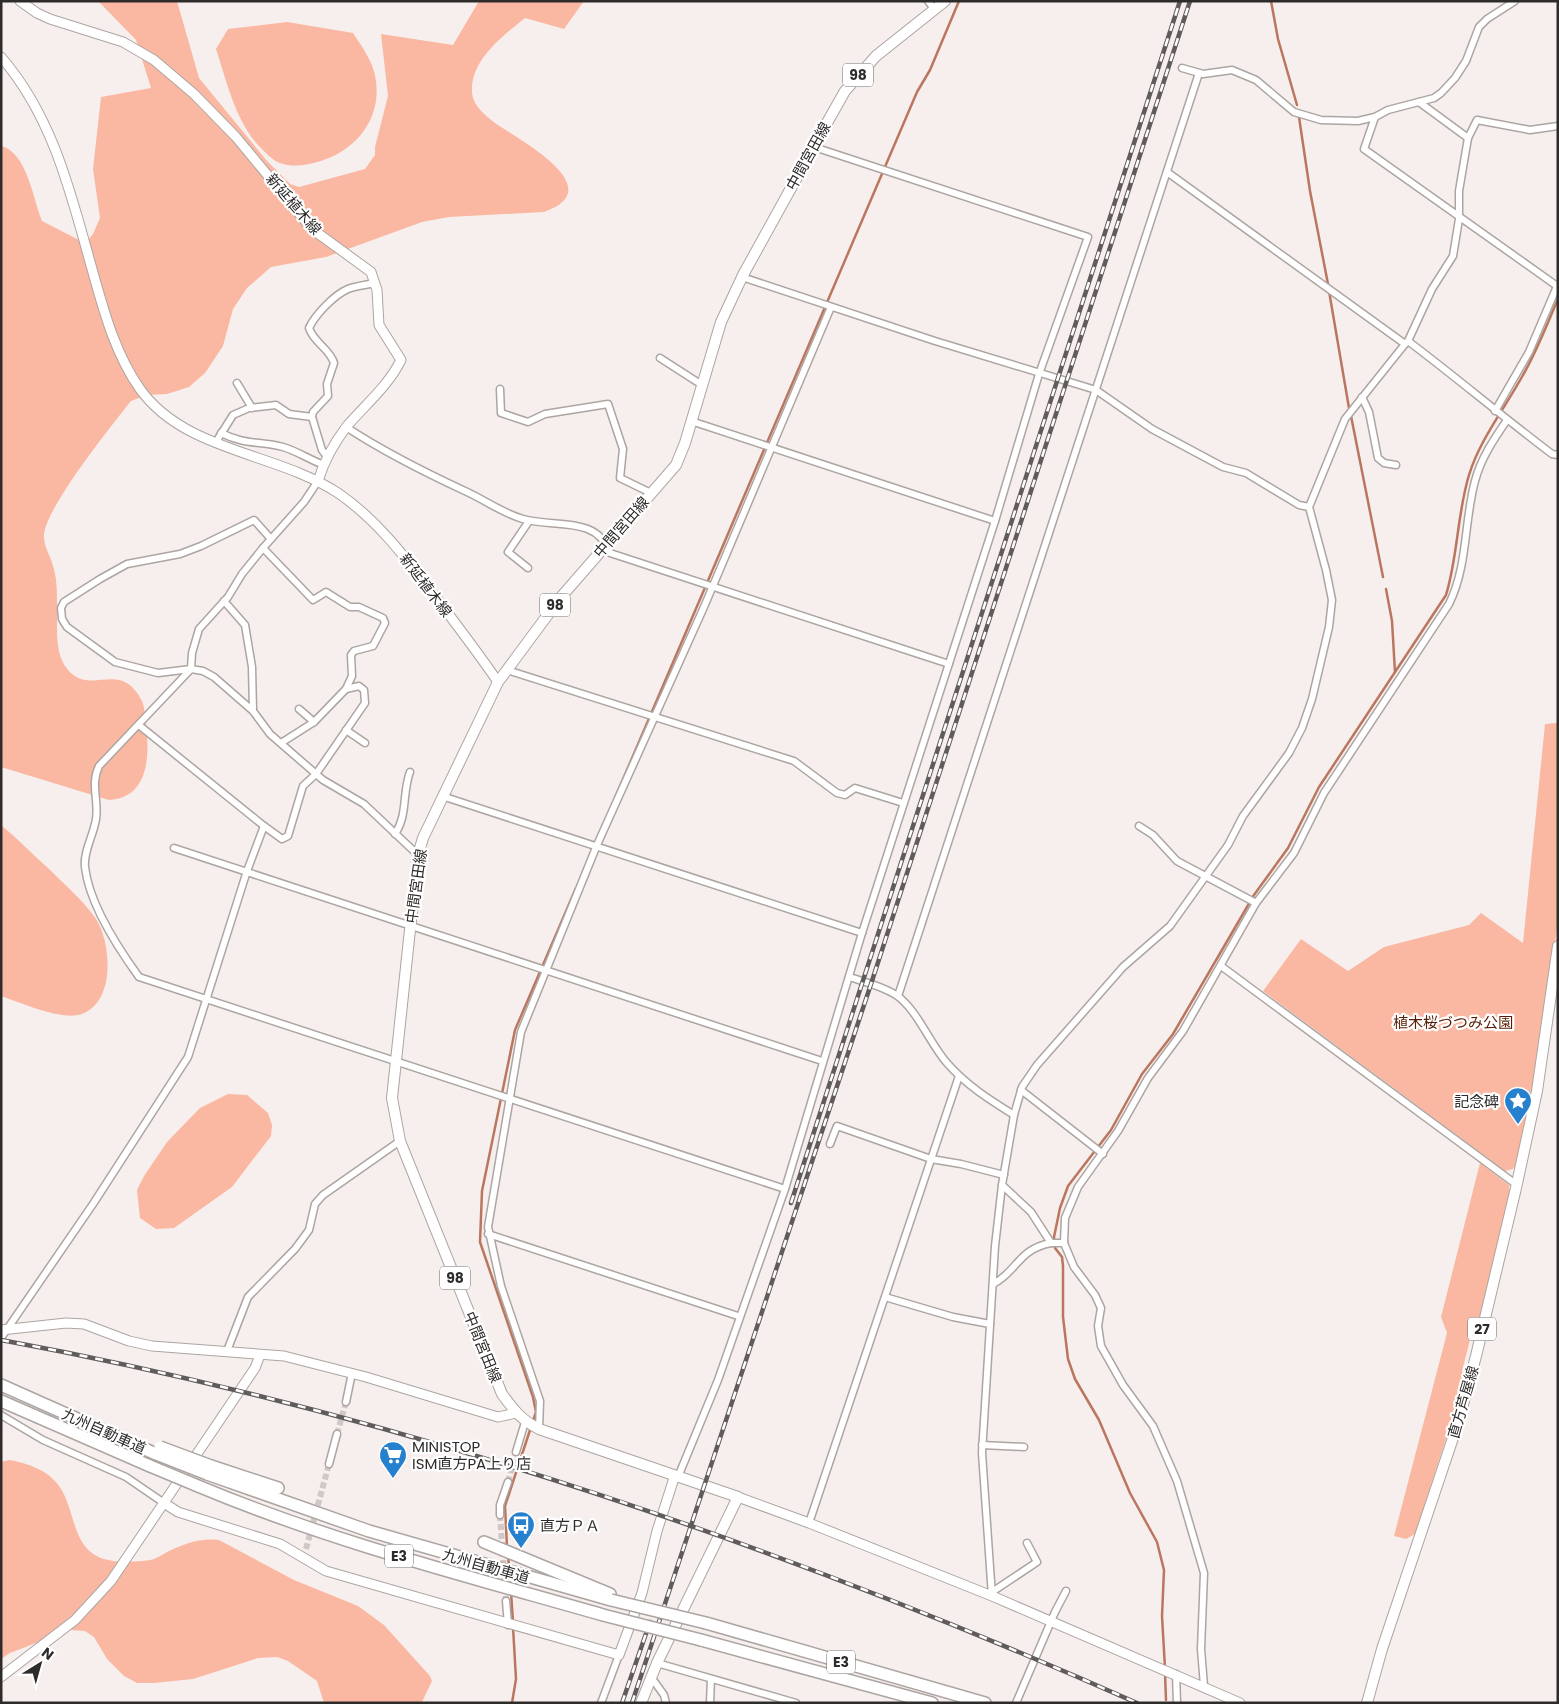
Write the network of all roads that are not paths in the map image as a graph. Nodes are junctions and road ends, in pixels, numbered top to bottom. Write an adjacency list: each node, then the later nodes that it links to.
1 (20, 1): 16 (street, 新延植木線)
2 (945, 1): 4 (main road, 中間宮田線 / 98)
3 (1515, 1): 8 (street)
4 (932, 6): 12 (main road, 中間宮田線 / 98)
5 (1, 57): 34 (street, 新延植木線)
6 (1182, 68): 7 (street)
7 (1199, 73): 9 (street); 13 (street)
8 (1419, 102): 9 (street); 11 (street)
9 (1375, 117): 14 (street)
10 (1558, 126): 11 (street)
11 (1468, 138): 14 (street)
12 (814, 147): 15 (main road, 中間宮田線 / 98); 21 (street)
13 (1167, 172): 19 (street); 25 (street)
14 (1459, 216): 17 (street); 19 (street)
15 (742, 277): 18 (street); 23 (main road, 中間宮田線 / 98)
16 (375, 283): 29 (street); 32 (street, 新延植木線)
17 (1557, 285): 28 (street)
18 (831, 307): 21 (street); 35 (street)
19 (1407, 342): 26 (street); 28 (street)
20 (660, 358): 23 (street)
21 (1039, 374): 25 (street); 43 (street)
22 (237, 383): 27 (street)
23 (702, 386): 31 (main road, 中間宮田線 / 98)
24 (500, 389): 40 (street)
25 (1096, 390): 41 (street); 82 (street)
26 (1362, 397): 38 (street); 41 (street)
27 (252, 408): 29 (street); 33 (street)
28 (1495, 411): 30 (street)
29 (312, 417): 37 (street)
30 (1506, 419): 36 (street); 75 (street)
31 (691, 421): 35 (street); 40 (main road, 中間宮田線 / 98)
32 (346, 427): 37 (street, 新延植木線); 42 (street)
33 (222, 433): 34 (street); 37 (street)
34 (216, 442): 39 (street, 新延植木線)
35 (771, 447): 43 (street); 48 (street)
36 (1558, 455)
37 (325, 461): 39 (street, 新延植木線)
38 (1396, 465)
39 (318, 481): 44 (street); 53 (street, 新延植木線)
40 (651, 493): 45 (main road, 中間宮田線 / 98)
41 (1309, 507): 74 (street)
42 (529, 521): 45 (street); 47 (street)
43 (995, 521): 50 (street)
44 (271, 539): 46 (street); 51 (street)
45 (606, 543): 48 (street); 52 (main road, 中間宮田線 / 98)
46 (263, 548): 49 (street); 54 (street)
47 (528, 568)
48 (712, 586): 50 (street); 57 (street)
49 (224, 601): 51 (street); 56 (street)
50 (949, 664): 66 (street)
51 (192, 669): 56 (street); 59 (street)
52 (507, 670): 53 (main road, 中間宮田線 / 98); 57 (street)
53 (498, 682): 65 (main road, 中間宮田線 / 98)
54 (346, 689): 58 (street); 60 (street)
55 (299, 708): 58 (street)
56 (253, 711): 61 (street)
57 (654, 718): 66 (street); 70 (street)
58 (314, 722): 61 (street)
59 (140, 726): 67 (street); 83 (street)
60 (346, 730): 62 (street); 64 (street)
61 (280, 743): 64 (street)
62 (366, 743)
63 (410, 772): 69 (street)
64 (316, 774): 67 (street); 69 (street)
65 (445, 797): 70 (street); 72 (main road, 中間宮田線 / 98)
66 (903, 804): 77 (street)
67 (264, 826): 73 (street)
68 (1139, 826): 74 (street)
69 (395, 834): 72 (street)
70 (597, 845): 77 (street); 80 (street)
71 (174, 848): 73 (street)
72 (418, 854): 76 (main road, 中間宮田線 / 98)
73 (247, 871): 76 (street); 83 (street)
74 (1204, 877): 75 (street); 87 (street)
75 (1256, 903): 79 (street)
76 (410, 923): 80 (street); 85 (main road, 中間宮田線 / 98)
77 (862, 933): 81 (street)
78 (1558, 946): 96 (main road, 直方芦屋線 / 27)
79 (1221, 966): 92 (street); 96 (street)
80 (545, 969): 84 (street); 88 (street)
81 (849, 976): 82 (street); 84 (street)
82 (898, 996): 86 (street)
83 (207, 1000): 85 (street); 105 (street)
84 (822, 1061): 97 (street)
85 (394, 1062): 88 (street); 90 (main road, 中間宮田線 / 98)
86 (959, 1076): 89 (street); 93 (street)
87 (1022, 1090): 89 (street); 92 (street)
88 (508, 1098): 97 (street); 98 (street)
89 (1014, 1115): 94 (street)
90 (400, 1141): 106 (street); 112 (main road, 中間宮田線 / 98)
91 (830, 1144): 93 (street)
92 (1103, 1154): 100 (street)
93 (931, 1159): 94 (street); 102 (street)
94 (1004, 1175): 95 (street)
95 (1002, 1185): 99 (street); 101 (street)
96 (1517, 1185): 154 (main road, 直方芦屋線 / 27)
97 (785, 1189): 103 (street)
98 (488, 1234): 103 (street); 115 (street)
99 (1051, 1243): 100 (street); 101 (street)
100 (1064, 1243): 143 (street)
101 (993, 1284): 104 (street)
102 (885, 1296): 104 (street); 128 (street)
103 (738, 1316): 122 (street)
104 (990, 1324): 117 (street)
105 (3, 1333): 106 (street)
106 (226, 1351): 107 (street)
107 (260, 1355): 108 (street); 126 (street)
108 (352, 1373): 111 (street); 112 (street)
109 (1, 1385): 121 (highway, 九州自動車道 / E3, bridge)
110 (1, 1401): 150 (highway, 九州自動車道 / E3, bridge)
111 (346, 1402)
112 (516, 1413): 114 (main road, 中間宮田線 / 98)
113 (1, 1415): 126 (street)
114 (525, 1422): 115 (main road, 中間宮田線 / 98); 119 (street)
115 (539, 1428): 122 (main road, 中間宮田線 / 98)
116 (337, 1434): 120 (street)
117 (982, 1445): 118 (street); 132 (street)
118 (1024, 1447)
119 (516, 1452)
120 (329, 1464)
121 (209, 1470): 124 (highway); 133 (highway, 九州自動車道 / E3)
122 (677, 1476): 125 (main road, 中間宮田線 / 98); 137 (street)
123 (508, 1482): 127 (street)
124 (278, 1488)
125 (738, 1497): 128 (street); 138 (main road)
126 (164, 1503): 136 (street); 140 (street)
127 (500, 1515)
128 (809, 1523): 132 (street)
129 (484, 1542): 133 (highway)
130 (1027, 1543): 132 (street)
131 (1066, 1592): 135 (street)
132 (992, 1594): 135 (street)
133 (612, 1597): 144 (highway, 九州自動車道 / E3, bridge)
134 (506, 1601): 136 (street)
135 (1050, 1621): 139 (street); 151 (street)
136 (508, 1625): 137 (street)
137 (619, 1655): 145 (street)
138 (657, 1663): 141 (main road); 142 (street)
139 (1174, 1673): 143 (street); 152 (street)
140 (1, 1677)
141 (650, 1677): 146 (main road); 147 (street)
142 (711, 1679): 148 (street); 149 (street)
143 (1204, 1686): 153 (street)
144 (981, 1701)
145 (601, 1703)
146 (641, 1703)
147 (666, 1703)
148 (710, 1703)
149 (796, 1703)
150 (932, 1703)
151 (1016, 1703)
152 (1176, 1703)
153 (1240, 1703)
154 (1367, 1703)

